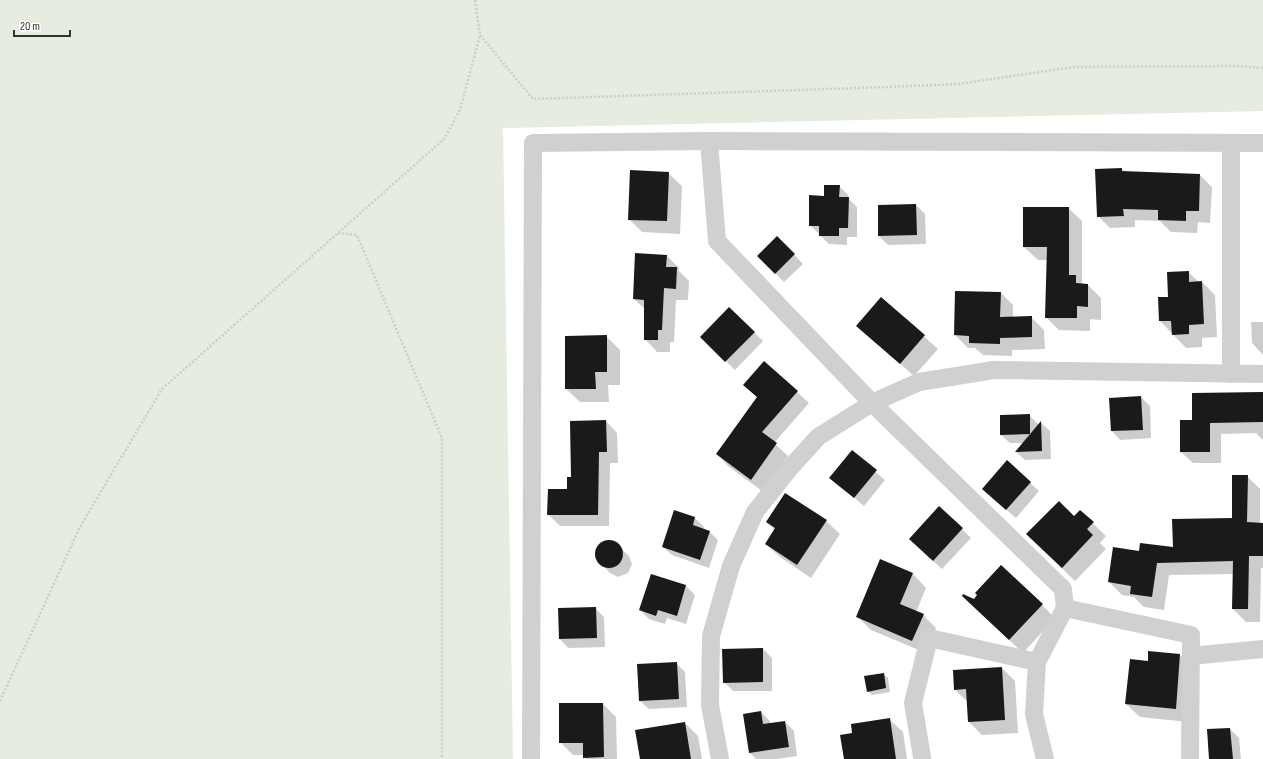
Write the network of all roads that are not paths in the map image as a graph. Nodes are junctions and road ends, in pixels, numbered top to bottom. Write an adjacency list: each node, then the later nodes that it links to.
1 (709, 141): 2 (street); 6 (street); 12 (street)
2 (1231, 143): 3 (street); 4 (street)
3 (1263, 143)
4 (1231, 374): 5 (street); 6 (street)
5 (1263, 374)
6 (872, 403): 7 (street); 13 (street)
7 (1065, 608): 9 (street); 10 (street)
8 (1263, 649): 9 (street)
9 (1191, 656): 15 (street)
10 (1037, 662): 11 (street); 14 (street)
11 (922, 757)
12 (531, 759)
13 (720, 759)
14 (1045, 759)
15 (1190, 759)

